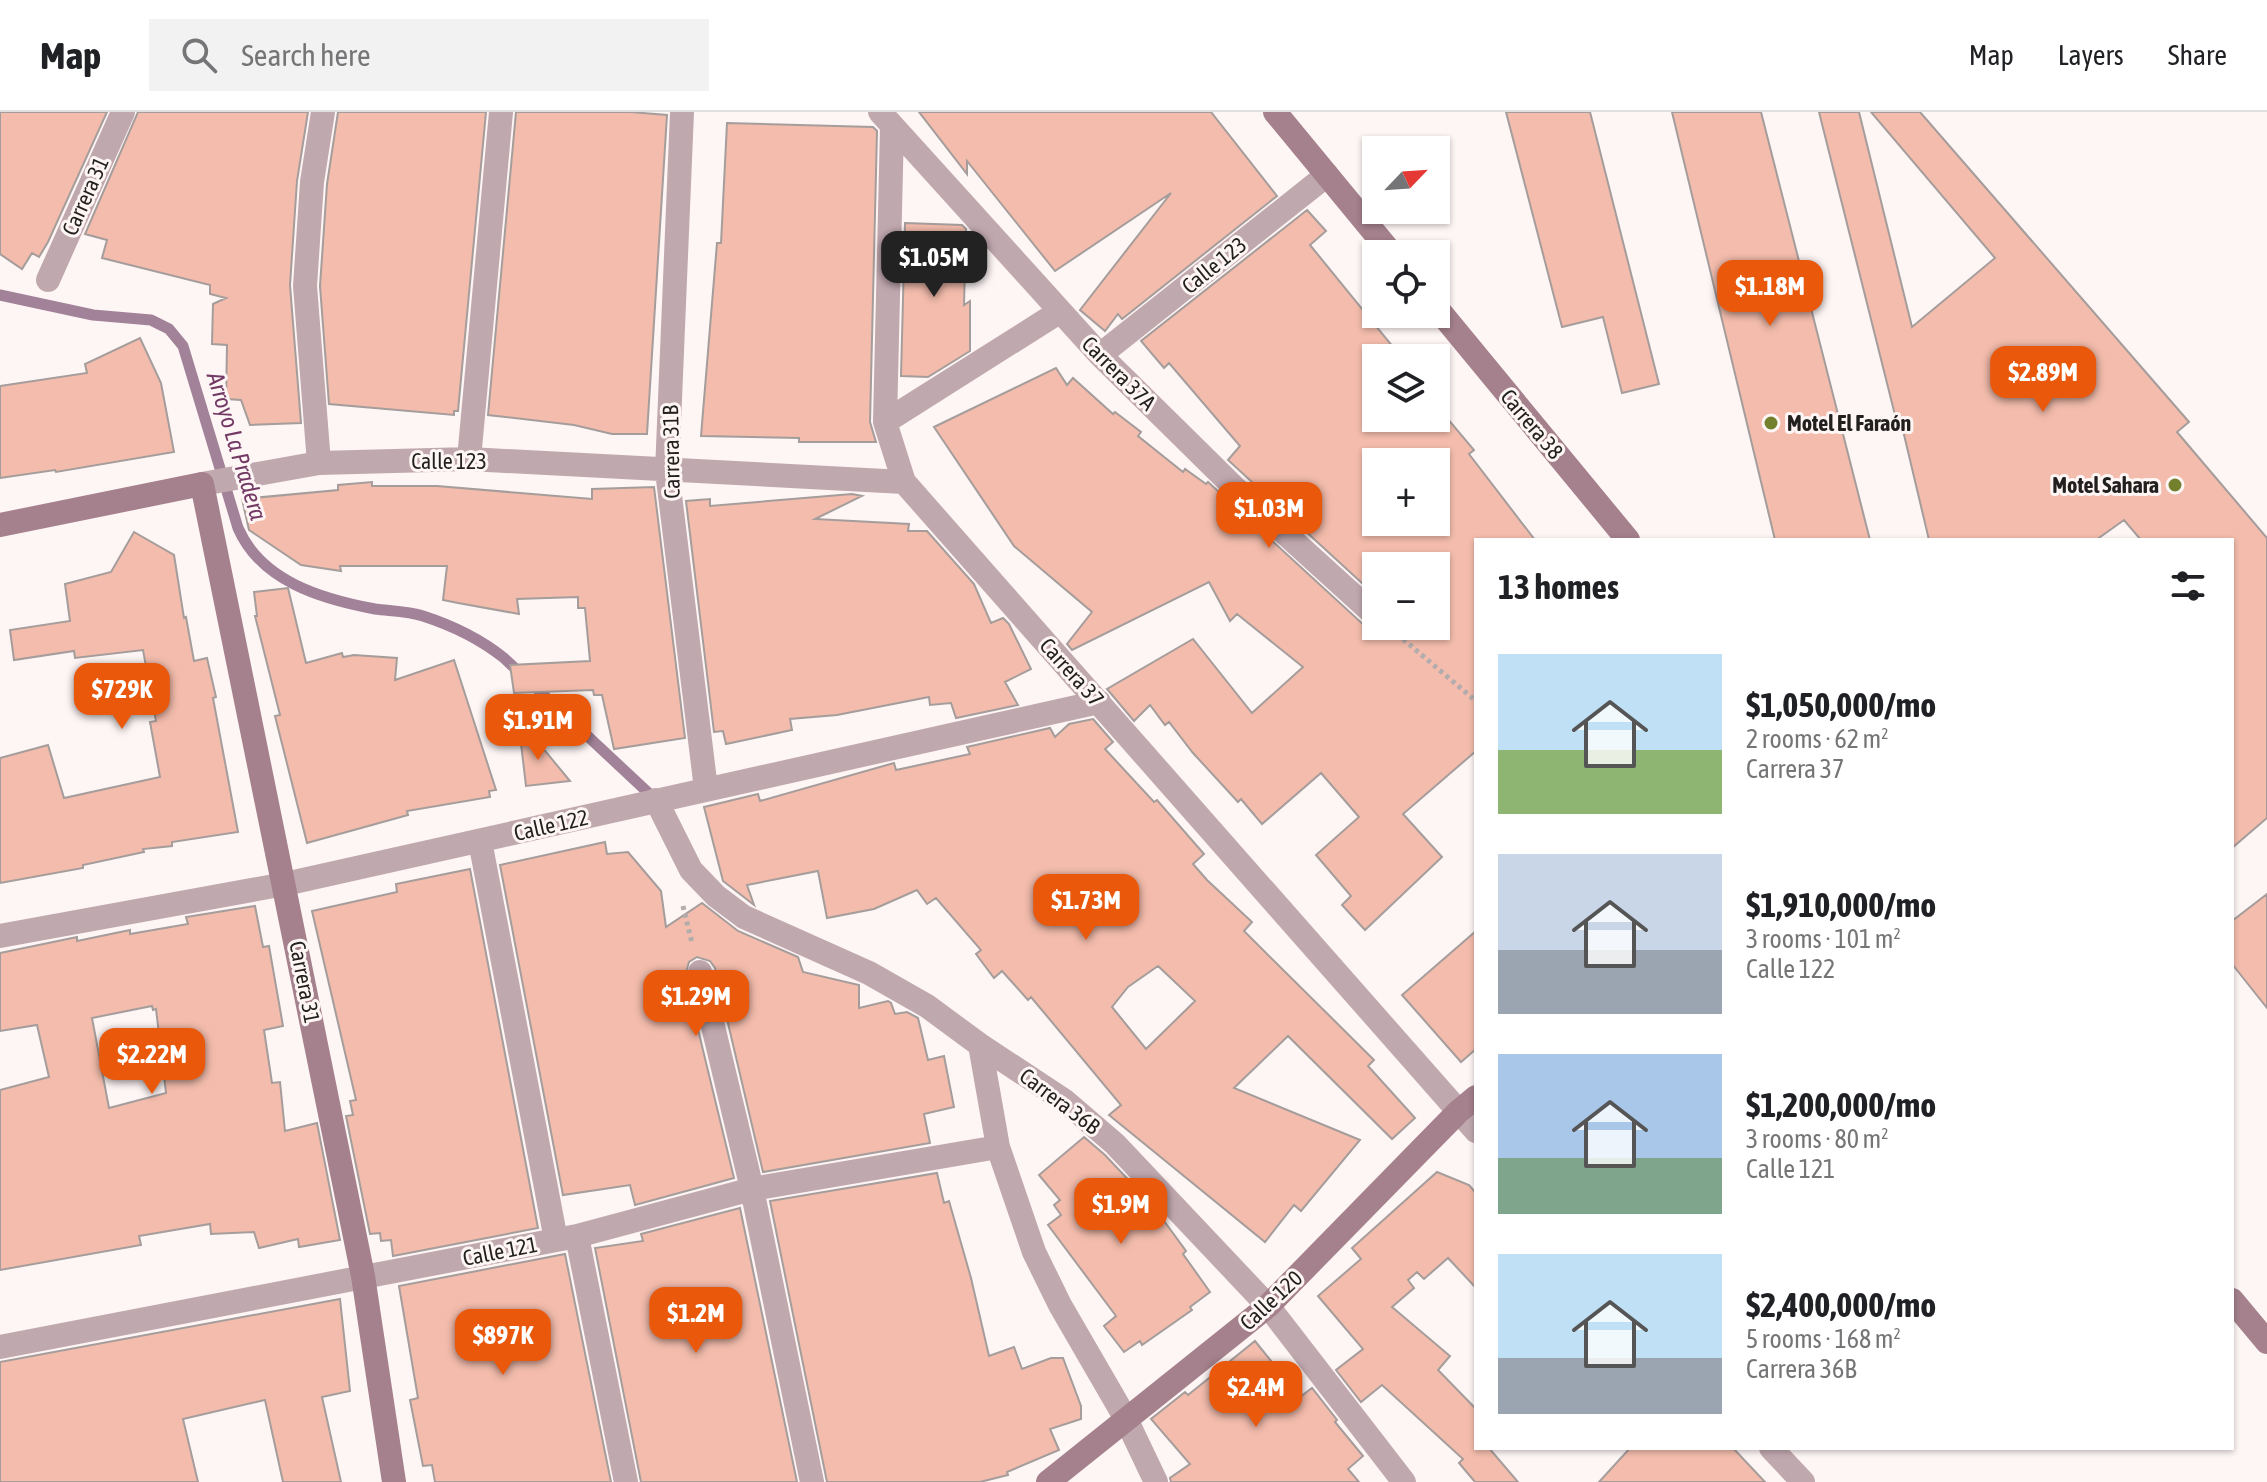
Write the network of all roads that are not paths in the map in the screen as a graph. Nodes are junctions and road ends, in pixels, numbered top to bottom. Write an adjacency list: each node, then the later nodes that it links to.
1 (123, 112): 9 (street, Carrera 31)
2 (323, 112): 15 (street)
3 (501, 112): 14 (street)
4 (682, 112): 16 (street, Carrera 31B)
5 (1275, 112): 7 (street)
6 (886, 120): 10 (street, Carrera 37A); 13 (street, Carrera 37)
7 (1327, 175): 8 (street); 12 (street, Calle 123)
8 (1380, 240)
9 (48, 280)
10 (1059, 312): 12 (street, Carrera 37A); 13 (street)
11 (1450, 324): 20 (street, Carrera 38)
12 (1100, 355): 21 (street, Carrera 37A)
13 (885, 422): 18 (street, Carrera 37)
14 (469, 459): 15 (street, Calle 123); 16 (street, Calle 123)
15 (319, 463): 17 (street, Calle 123)
16 (667, 471): 18 (street, Calle 123); 23 (street, Carrera 31B)
17 (208, 482): 19 (street, Calle 123); 26 (street, Carrera 31)
18 (904, 482): 22 (street, Carrera 37)
19 (0, 525)
20 (1626, 538)
21 (1362, 603)
22 (1099, 702): 23 (street, Calle 122); 30 (street, Carrera 37)
23 (706, 789): 24 (street, Calle 122)
24 (656, 800): 25 (street, Calle 122); 29 (street, Carrera 36B)
25 (480, 841): 26 (street, Calle 122); 34 (street)
26 (285, 884): 27 (street, Calle 122); 35 (street, Carrera 31)
27 (0, 936)
28 (700, 972): 33 (street)
29 (980, 1045): 32 (street); 37 (street, Carrera 36B)
30 (1467, 1105): 31 (street, Carrera 37); 37 (street, Calle 120)
31 (1474, 1125)
32 (998, 1147): 33 (street, Calle 121); 40 (street)
33 (752, 1189): 34 (street, Calle 121); 44 (street)
34 (566, 1238): 35 (street, Calle 121); 43 (street)
35 (363, 1276): 39 (street, Calle 121); 42 (street, Carrera 31)
36 (2234, 1302): 38 (street)
37 (1268, 1306): 40 (street, Calle 120); 47 (street, Carrera 36B)
38 (2267, 1342)
39 (0, 1347)
40 (1126, 1419): 45 (street, Calle 120); 46 (street)
41 (1773, 1450): 48 (street)
42 (394, 1482)
43 (626, 1482)
44 (812, 1482)
45 (1048, 1482)
46 (1156, 1482)
47 (1404, 1482)
48 (1803, 1482)

